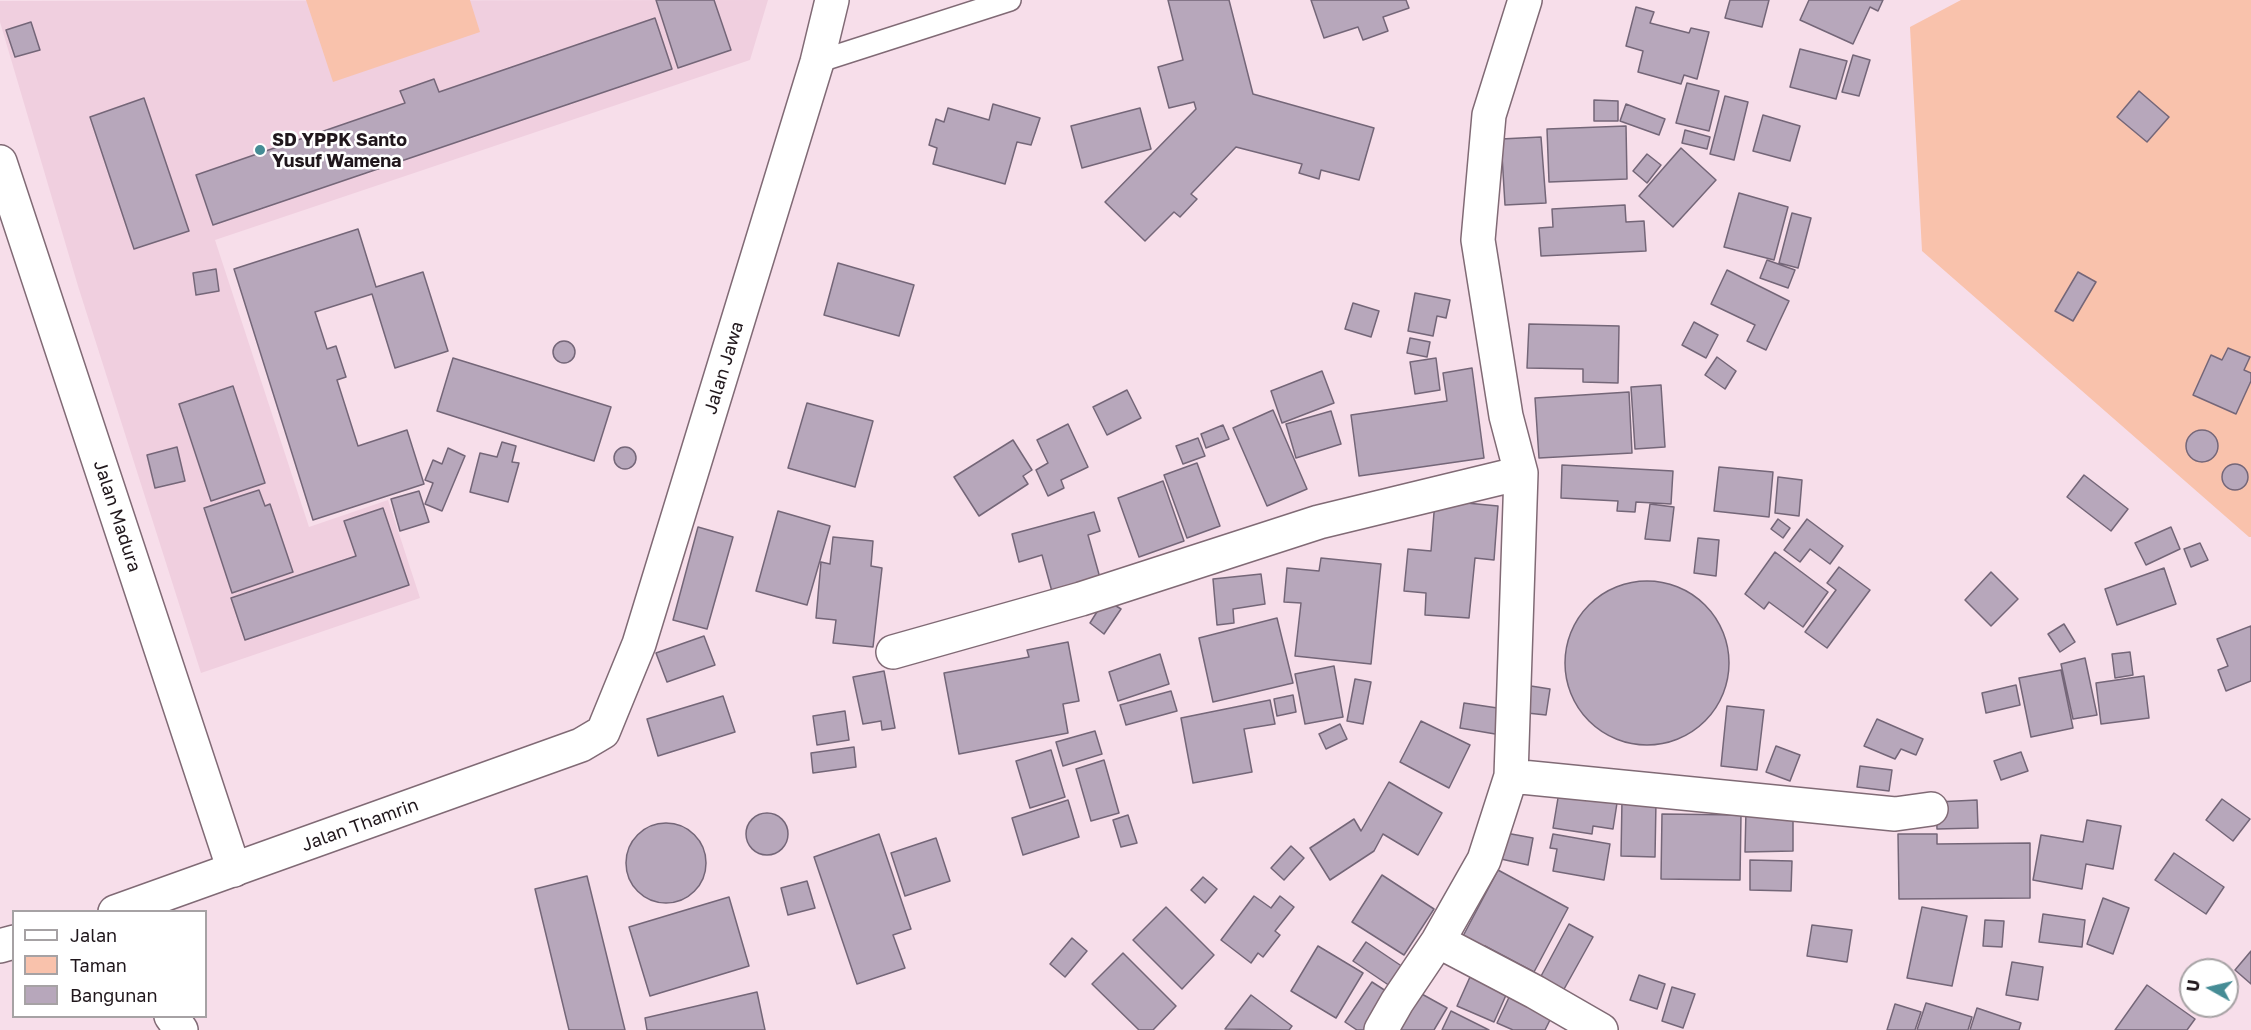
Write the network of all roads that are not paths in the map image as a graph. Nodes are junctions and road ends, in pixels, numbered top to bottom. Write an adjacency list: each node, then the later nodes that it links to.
1 (832, 0): 4 (street, Jalan Jawa)
2 (1010, 0): 4 (lane)
3 (1525, 0): 6 (street)
4 (817, 62): 8 (street, Jalan Jawa)
5 (0, 162): 11 (street, Jalan Madura)
6 (1521, 473): 7 (street); 9 (street)
7 (893, 652)
8 (603, 732): 11 (street, Jalan Thamrin)
9 (1511, 776): 10 (street); 13 (street)
10 (1931, 809)
11 (234, 870): 12 (street, Jalan Thamrin)
12 (121, 910)
13 (1438, 941): 16 (street); 17 (street)
14 (172, 1018): 15 (street)
15 (181, 1030)
16 (1381, 1030)
17 (1601, 1030)

